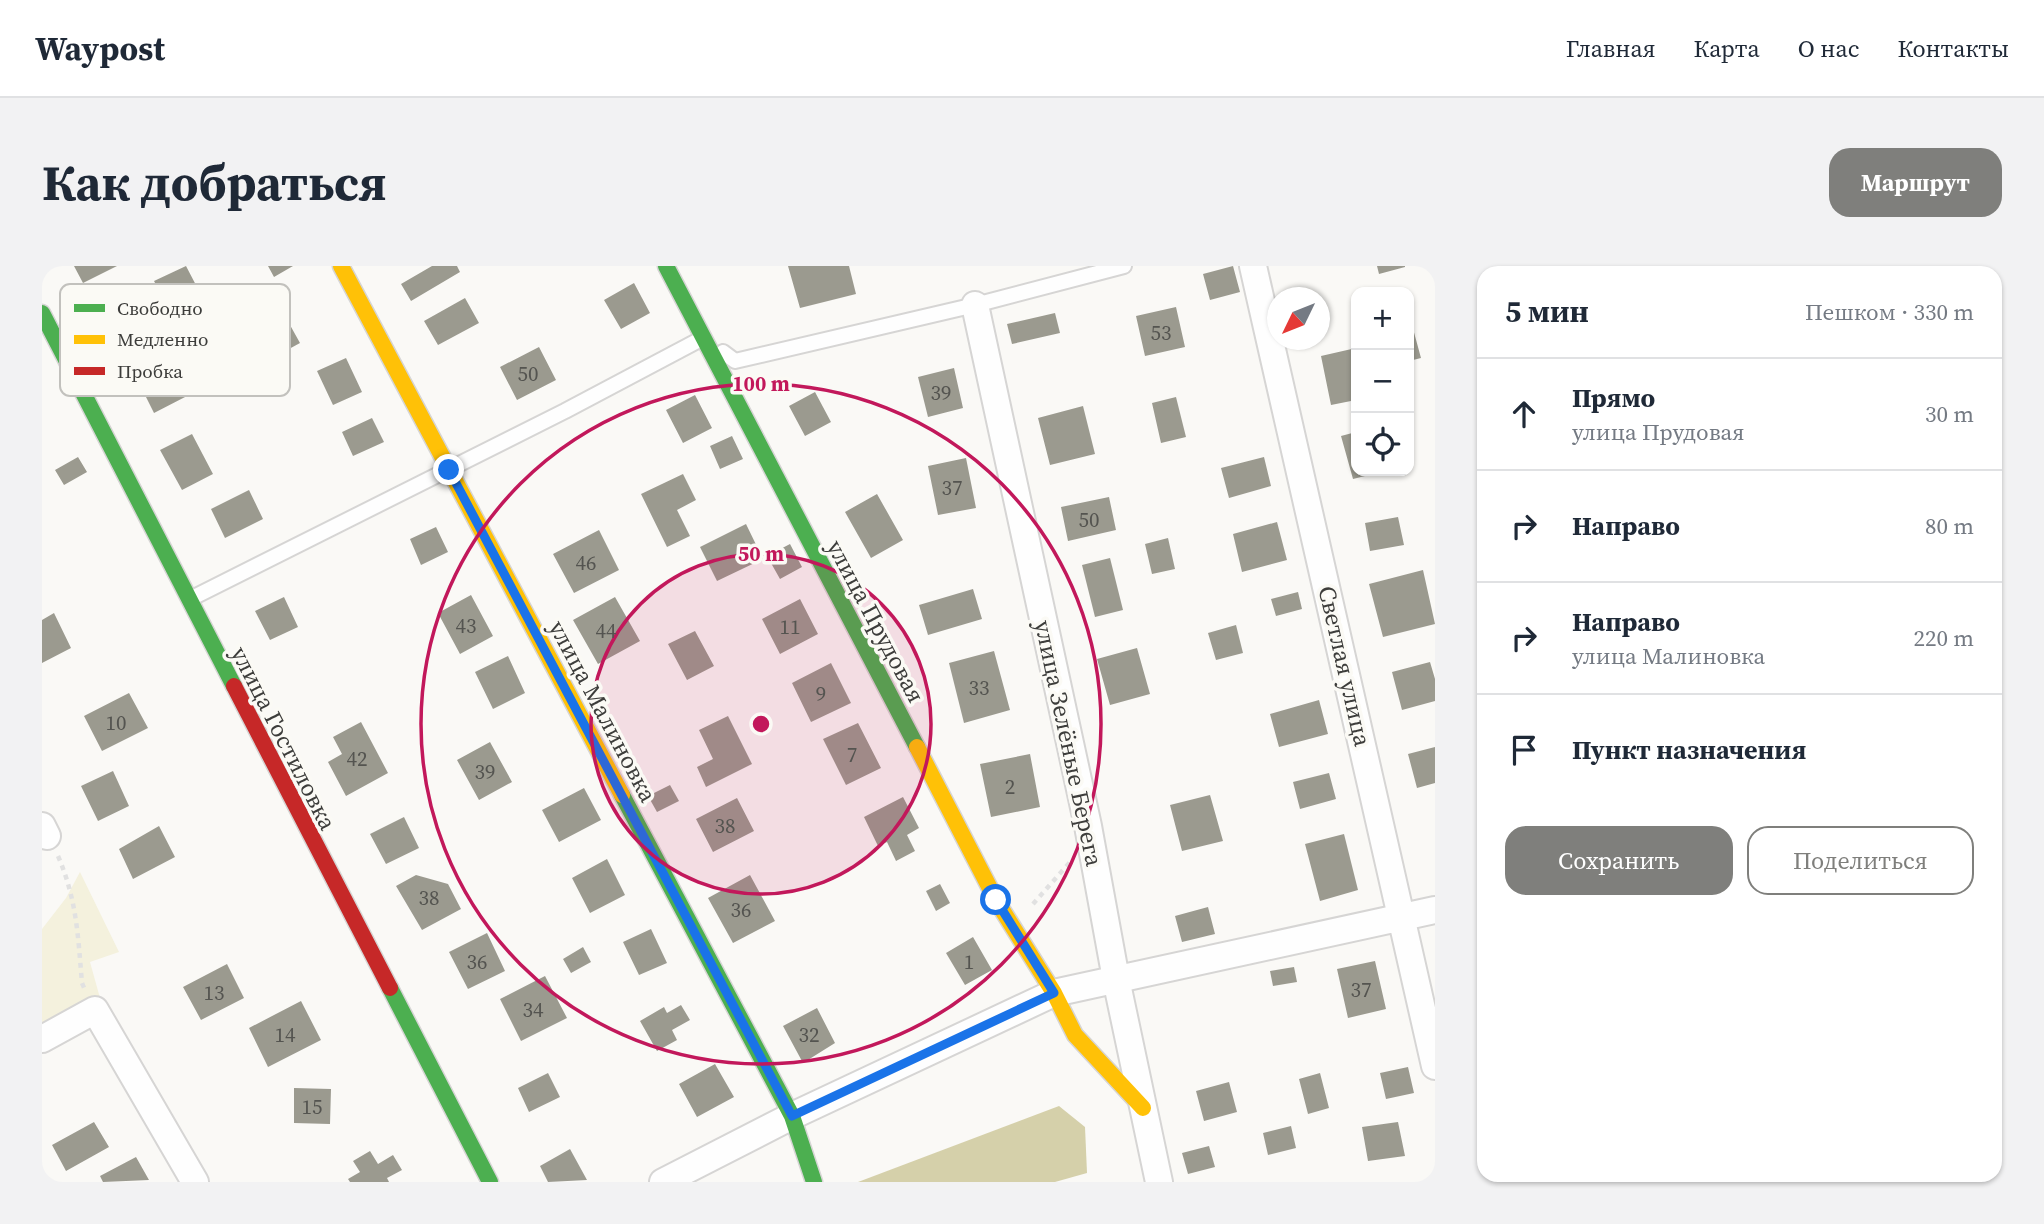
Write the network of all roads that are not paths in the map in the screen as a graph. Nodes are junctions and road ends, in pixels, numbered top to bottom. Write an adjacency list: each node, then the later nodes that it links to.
1 (341, 266): 10 (street, улица Малиновка)
2 (666, 266): 7 (street, улица Прудовая)
3 (1124, 266): 5 (lane)
4 (1253, 266): 13 (street, Светлая улица)
5 (975, 305): 7 (lane); 14 (street, улица Зелёные Берега)
6 (42, 313): 8 (street, улица Гостиловка)
7 (703, 338): 10 (lane); 15 (street, улица Прудовая)
8 (60, 349)
9 (84, 396): 11 (street, улица Гостиловка)
10 (449, 470): 11 (lane); 19 (street, улица Малиновка)
11 (188, 601): 21 (street, улица Гостиловка)
12 (1435, 910): 13 (street)
13 (1403, 918): 14 (street); 17 (street, Светлая улица)
14 (1116, 979): 15 (street); 18 (street, улица Зелёные Берега)
15 (1054, 993): 18 (street, улица Прудовая); 19 (street)
16 (42, 1039): 20 (street)
17 (1435, 1066)
18 (1143, 1108): 24 (street, улица Зелёные Берега)
19 (792, 1116): 22 (street); 23 (street, улица Малиновка)
20 (195, 1182)
21 (490, 1182)
22 (663, 1182)
23 (814, 1182)
24 (1159, 1182)

